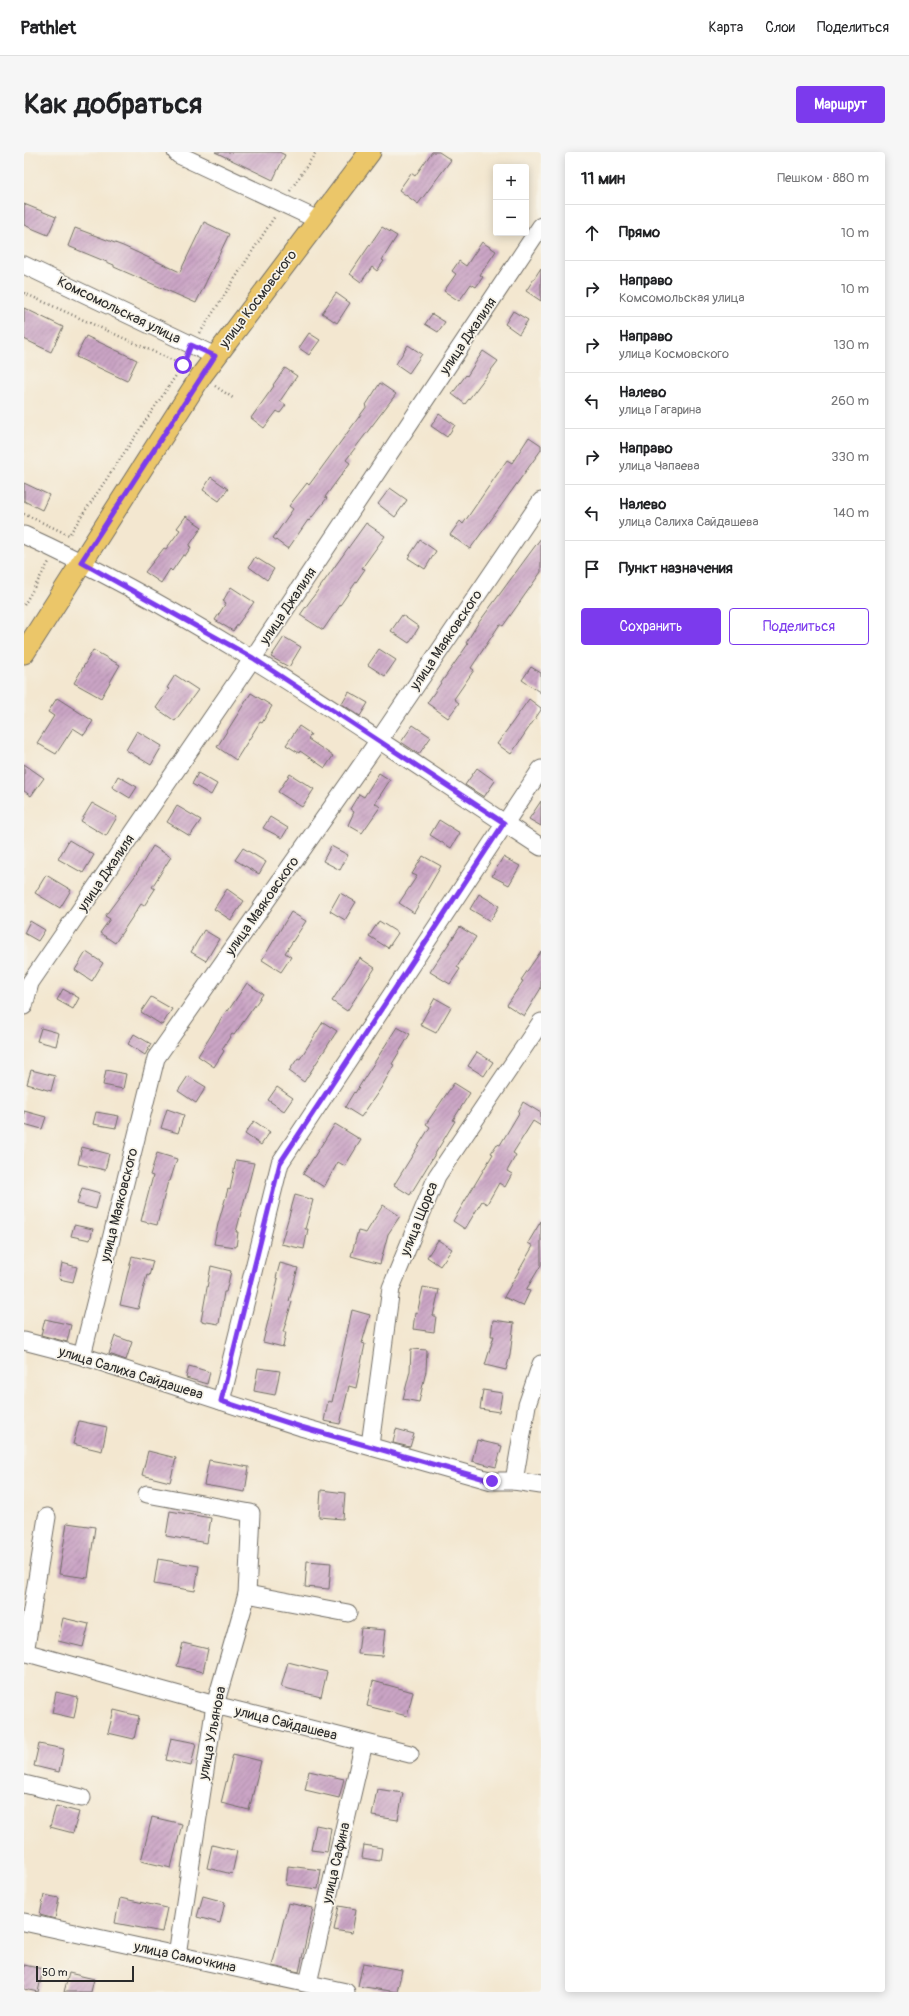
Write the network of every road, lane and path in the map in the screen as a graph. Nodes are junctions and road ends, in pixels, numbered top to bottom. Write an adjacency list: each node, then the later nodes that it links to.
1 (176, 152): 4 (street)
2 (316, 152): 4 (path)
3 (370, 152): 5 (main road, улица Космовского)
4 (283, 203): 5 (street); 9 (path)
5 (318, 220): 10 (main road, улица Космовского)
6 (541, 226): 19 (street, улица Джалиля)
7 (24, 265): 9 (street, Комсомольская улица)
8 (24, 292): 11 (path)
9 (191, 345): 10 (street, Комсомольская улица); 11 (path)
10 (215, 356): 16 (main road, улица Космовского)
11 (183, 365): 13 (path)
12 (541, 501): 20 (street, улица Маяковского)
13 (24, 514)
14 (24, 535): 15 (street)
15 (56, 550): 16 (street); 17 (path)
16 (81, 562): 18 (main road, улица Космовского); 19 (street)
17 (24, 605)
18 (24, 653)
19 (253, 658): 20 (street); 24 (street, улица Джалиля)
20 (379, 740): 22 (street); 27 (street, улица Маяковского)
21 (541, 769): 22 (street)
22 (504, 823): 23 (street); 29 (street)
23 (541, 847)
24 (24, 1006)
25 (541, 1022): 30 (street, улица Щорса)
26 (24, 1341): 27 (street, улица Салиха Сайдашева)
27 (82, 1356): 29 (street, улица Салиха Сайдашева)
28 (541, 1364): 31 (street)
29 (221, 1401): 30 (street, улица Салиха Сайдашева)
30 (370, 1445): 31 (street, улица Салиха Сайдашева)
31 (514, 1481): 32 (street, улица Салиха Сайдашева)
32 (541, 1485)
33 (147, 1494): 35 (street, улица Ульянова)
34 (47, 1516): 37 (street)
35 (247, 1594): 36 (street); 38 (street, улица Ульянова)
36 (348, 1613)
37 (24, 1653): 38 (street, улица Сайдашева)
38 (214, 1705): 39 (street, улица Сайдашева); 44 (street, улица Ульянова)
39 (364, 1743): 40 (street, улица Сайдашева); 45 (street, улица Сафина)
40 (410, 1754)
41 (24, 1784): 42 (street)
42 (82, 1798)
43 (24, 1922): 44 (street, улица Самочкина)
44 (177, 1955): 45 (street, улица Самочкина)
45 (308, 1983): 46 (street, улица Самочкина)
46 (346, 1992)

